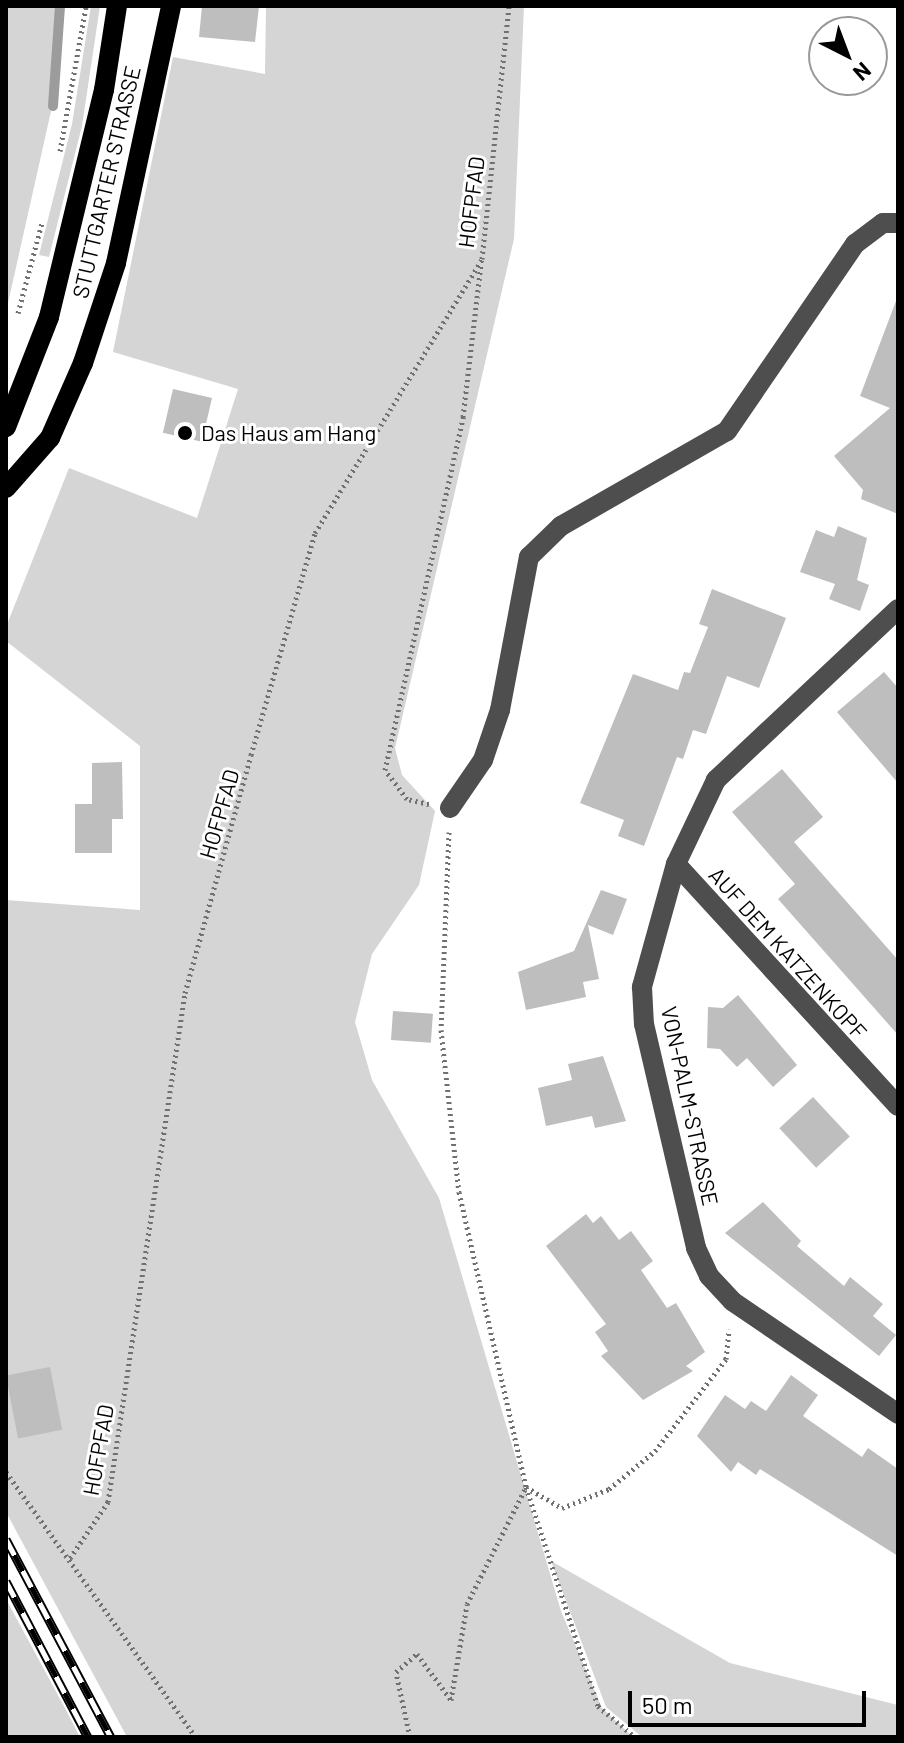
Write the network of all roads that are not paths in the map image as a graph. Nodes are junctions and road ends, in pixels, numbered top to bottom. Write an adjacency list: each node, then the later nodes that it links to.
1 (117, 6): 4 (main road)
2 (171, 6): 5 (main road, STUTTGARTER STRASSE)
3 (898, 223): 7 (street)
4 (6, 427)
5 (6, 488)
6 (898, 609): 8 (street, VON-PALM-STRASSE)
7 (450, 808)
8 (676, 864): 9 (street, AUF DEM KATZENKOPF); 10 (street, VON-PALM-STRASSE)
9 (898, 1106)
10 (898, 1414)

